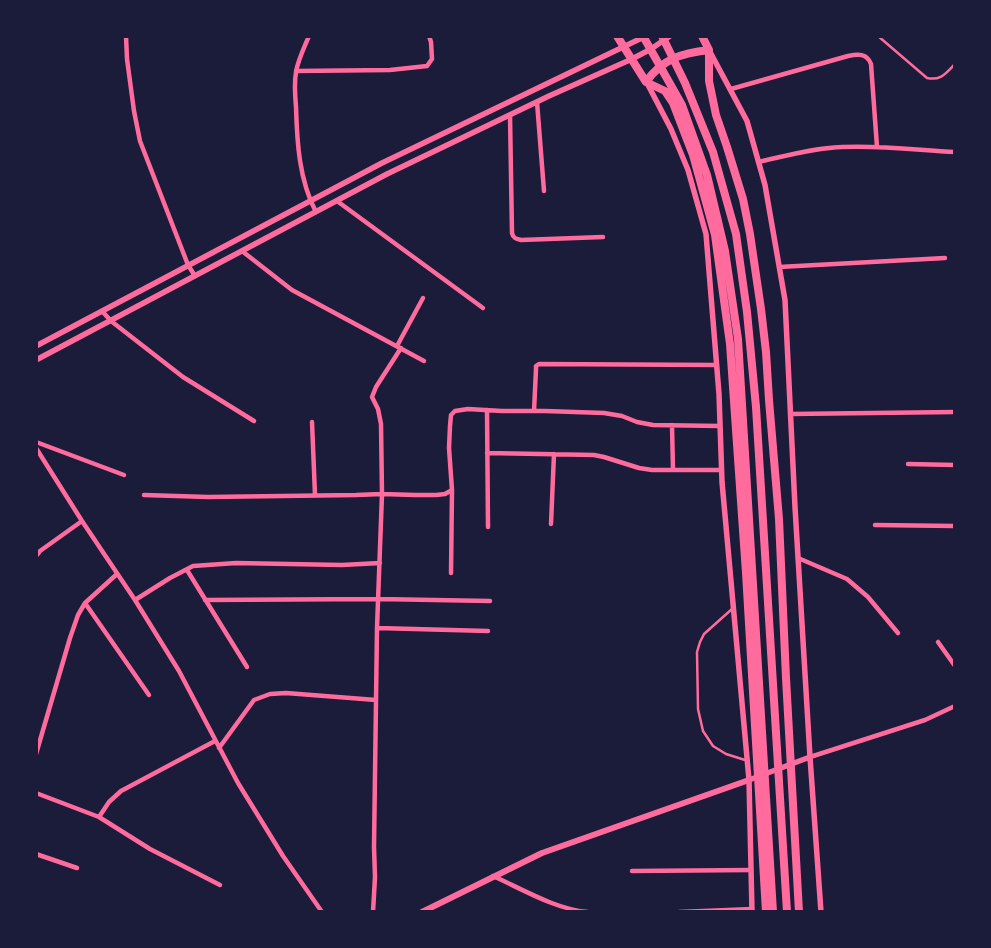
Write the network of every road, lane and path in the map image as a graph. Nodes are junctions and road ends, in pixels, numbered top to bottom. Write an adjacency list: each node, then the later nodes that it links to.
1 (126, 36): 30 (street)
2 (309, 36): 15 (street)
3 (429, 36): 15 (street)
4 (617, 36): 10 (highway)
5 (662, 36): 113 (highway)
6 (670, 36): 11 (street)
7 (702, 36): 12 (highway)
8 (878, 36): 14 (lane)
9 (644, 37): 10 (street); 11 (highway)
10 (624, 47): 13 (highway); 24 (street)
11 (650, 49): 13 (street); 95 (highway)
12 (709, 50): 16 (highway); 17 (street); 94 (highway)
13 (632, 59): 16 (highway); 18 (street)
14 (955, 64)
15 (296, 71): 24 (street)
16 (646, 82): 41 (street); 95 (highway)
17 (731, 90): 20 (street); 22 (street)
18 (537, 102): 19 (street); 23 (street)
19 (510, 115): 25 (street); 27 (street)
20 (878, 147): 21 (street); 22 (street)
21 (955, 152)
22 (758, 162): 31 (street)
23 (544, 191)
24 (310, 201): 26 (street); 30 (street)
25 (337, 201): 26 (street); 34 (street)
26 (316, 212): 28 (street)
27 (603, 237)
28 (242, 251): 32 (street); 38 (street)
29 (945, 258): 31 (street)
30 (188, 265): 32 (street); 35 (street)
31 (779, 267): 45 (street)
32 (195, 276): 36 (street)
33 (423, 298): 38 (street)
34 (483, 308)
35 (102, 311): 36 (street); 37 (street)
36 (111, 321): 39 (street); 46 (street)
37 (36, 346)
38 (399, 347): 40 (street); 60 (street)
39 (36, 360)
40 (424, 361)
41 (716, 365): 43 (street); 49 (street)
42 (487, 410): 43 (street); 52 (street); 59 (street)
43 (534, 411): 48 (street)
44 (955, 412): 45 (street)
45 (790, 414): 69 (street)
46 (254, 421)
47 (312, 422): 62 (street)
48 (672, 425): 49 (street); 56 (street)
49 (720, 426): 57 (street)
50 (36, 442): 58 (street)
51 (36, 448): 63 (street)
52 (487, 452): 53 (street); 67 (street)
53 (554, 454): 56 (street); 64 (street)
54 (908, 464): 55 (street)
55 (955, 465)
56 (673, 470): 57 (street)
57 (721, 470): 79 (street)
58 (124, 474)
59 (452, 490): 60 (street); 72 (street)
60 (382, 494): 62 (street); 70 (street)
61 (144, 495): 62 (street)
62 (315, 495)
63 (82, 521): 68 (street); 73 (street)
64 (551, 524)
65 (875, 525): 66 (street)
66 (955, 526)
67 (488, 528)
68 (36, 556)
69 (798, 558): 82 (street); 92 (street)
70 (380, 563): 71 (street); 74 (street)
71 (187, 570): 75 (street); 76 (street)
72 (451, 573)
73 (117, 574): 75 (street); 78 (street)
74 (378, 599): 76 (street); 77 (street); 80 (street)
75 (135, 600): 89 (street)
76 (205, 600): 85 (street)
77 (490, 601)
78 (85, 603): 86 (street); 91 (street)
79 (733, 608): 93 (street); 93 (lane)
80 (377, 628): 81 (street); 87 (street)
81 (488, 631)
82 (898, 633)
83 (938, 642): 84 (street)
84 (955, 666)
85 (247, 667)
86 (148, 695)
87 (376, 700): 90 (street); 107 (street)
88 (955, 706): 92 (street)
89 (215, 741): 90 (street); 98 (street)
90 (219, 748): 106 (street)
91 (36, 754)
92 (810, 757): 94 (street); 115 (street)
93 (747, 760): 96 (street)
94 (791, 765): 95 (street); 114 (highway)
95 (762, 775): 96 (street); 111 (highway); 112 (highway)
96 (749, 780): 101 (street); 103 (main road)
97 (36, 793): 98 (street)
98 (99, 817): 104 (street)
99 (36, 854): 100 (street)
100 (77, 868)
101 (751, 870): 102 (street); 105 (street)
102 (632, 871)
103 (493, 876): 108 (main road); 109 (street)
104 (220, 885)
105 (752, 911): 110 (street)
106 (322, 912)
107 (373, 912)
108 (422, 912)
109 (588, 912)
110 (679, 912)
111 (766, 912)
112 (773, 912)
113 (788, 912)
114 (800, 912)
115 (821, 912)

